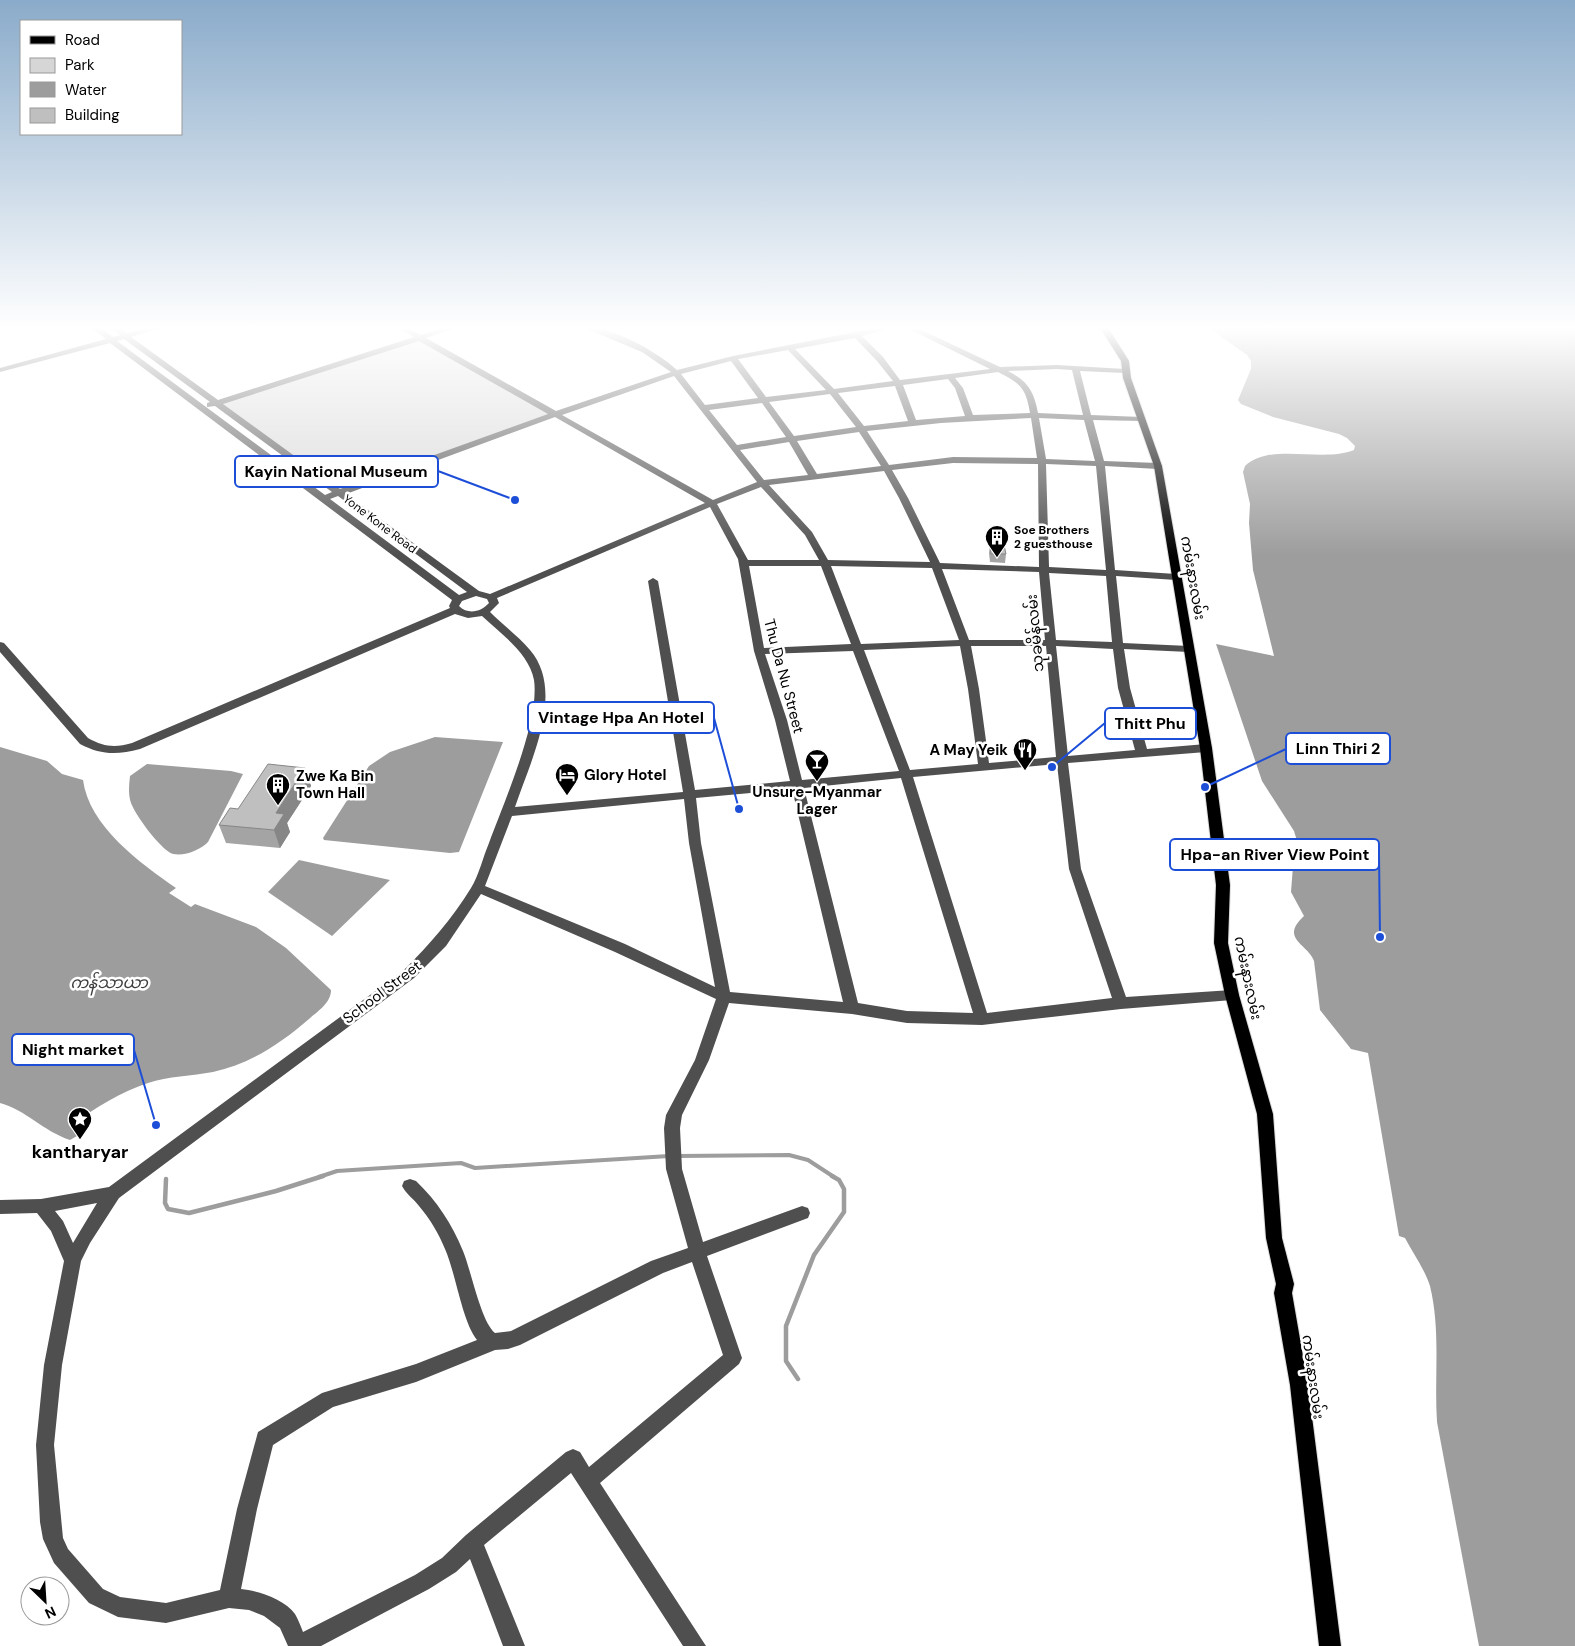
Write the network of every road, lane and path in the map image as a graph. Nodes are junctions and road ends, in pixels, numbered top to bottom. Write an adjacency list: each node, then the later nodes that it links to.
1 (195, 403): 14 (street, Yone Kone Road)
2 (216, 403): 14 (street); 31 (street)
3 (536, 403): 16 (street)
4 (589, 403): 16 (street)
5 (699, 403): 15 (street)
6 (743, 403): 15 (street)
7 (766, 403): 23 (street)
8 (841, 403): 22 (street)
9 (905, 403): 21 (street)
10 (964, 403): 18 (street)
11 (1032, 403): 17 (street, သုခမိန်လမ်း)
12 (1084, 403): 19 (street)
13 (1136, 403): 20 (main road, ကမ်းနားလမ်း)
14 (201, 407): 32 (street, Yone Kone Road)
15 (703, 408): 24 (street)
16 (556, 414): 31 (street); 33 (street)
17 (1035, 416): 18 (street); 19 (street); 25 (street, သုခမိန်လမ်း)
18 (970, 418): 21 (street)
19 (1088, 418): 20 (street); 26 (street)
20 (1141, 419): 27 (main road, ကမ်းနားလမ်း)
21 (913, 424): 22 (street)
22 (862, 430): 23 (street); 28 (street)
23 (792, 439): 24 (street); 29 (street)
24 (734, 448): 30 (street)
25 (1042, 461): 26 (street); 28 (street); 39 (street, သုခမိန်လမ်း)
26 (1100, 463): 27 (street); 40 (street)
27 (1158, 466): 41 (main road, ကမ်းနားလမ်း)
28 (885, 467): 29 (street); 38 (street)
29 (814, 476): 30 (street)
30 (762, 483): 33 (street); 37 (street)
31 (339, 493): 32 (street); 34 (street)
32 (325, 498): 35 (street, Yone Kone Road)
33 (712, 502): 36 (street, Thu Da Nu Street); 44 (street)
34 (407, 544): 35 (street); 43 (street)
35 (392, 549): 45 (street, Yone Kone Road)
36 (744, 563): 37 (street); 53 (street, Thu Da Nu Street)
37 (825, 563): 38 (street); 52 (street)
38 (938, 566): 39 (street); 47 (street)
39 (1044, 568): 40 (street); 48 (street, သုခမိန်လမ်း)
40 (1109, 572): 41 (street); 50 (street)
41 (1176, 577): 51 (main road, ကမ်းနားလမ်း)
42 (653, 581): 60 (street)
43 (475, 593): 44 (street); 45 (street)
44 (491, 597): 46 (street)
45 (457, 604): 46 (street); 49 (street)
46 (484, 612): 61 (street, School Street)
47 (965, 643): 48 (street); 52 (street); 57 (street)
48 (1051, 643): 50 (street); 56 (street, သုခမိန်လမ်း)
49 (0, 645)
50 (1117, 646): 51 (street); 55 (street)
51 (1189, 648): 54 (main road, ကမ်းနားလမ်း)
52 (858, 649): 53 (street); 58 (street)
53 (759, 651): 59 (street, Thu Da Nu Street)
54 (1206, 748): 55 (street); 63 (main road, ကမ်းနားလမ်း)
55 (1142, 753): 56 (street)
56 (1062, 759): 57 (street); 65 (street, သုခမိန်လမ်း)
57 (984, 767): 58 (street)
58 (906, 774): 59 (street); 67 (street)
59 (796, 786): 60 (street); 66 (street, Thu Da Nu Street)
60 (690, 796): 61 (street); 64 (street)
61 (507, 812): 62 (street, School Street)
62 (478, 888): 64 (street); 69 (street, School Street)
63 (1232, 995): 65 (street); 82 (main road, ကမ်းနားလမ်း)
64 (724, 997): 66 (street); 73 (street)
65 (1121, 1003): 67 (street)
66 (852, 1008): 67 (street)
67 (982, 1019)
68 (410, 1186): 75 (street)
69 (113, 1193): 70 (street, School Street); 74 (street)
70 (41, 1206): 71 (street, School Street); 74 (street)
71 (0, 1207)
72 (802, 1213): 73 (street)
73 (697, 1251): 75 (street); 76 (street)
74 (73, 1261): 78 (street)
75 (492, 1342): 78 (street)
76 (587, 1481): 77 (street); 81 (street)
77 (473, 1542): 79 (street); 80 (street)
78 (229, 1598): 79 (street)
79 (299, 1646)
80 (514, 1646)
81 (695, 1646)
82 (1330, 1646)

